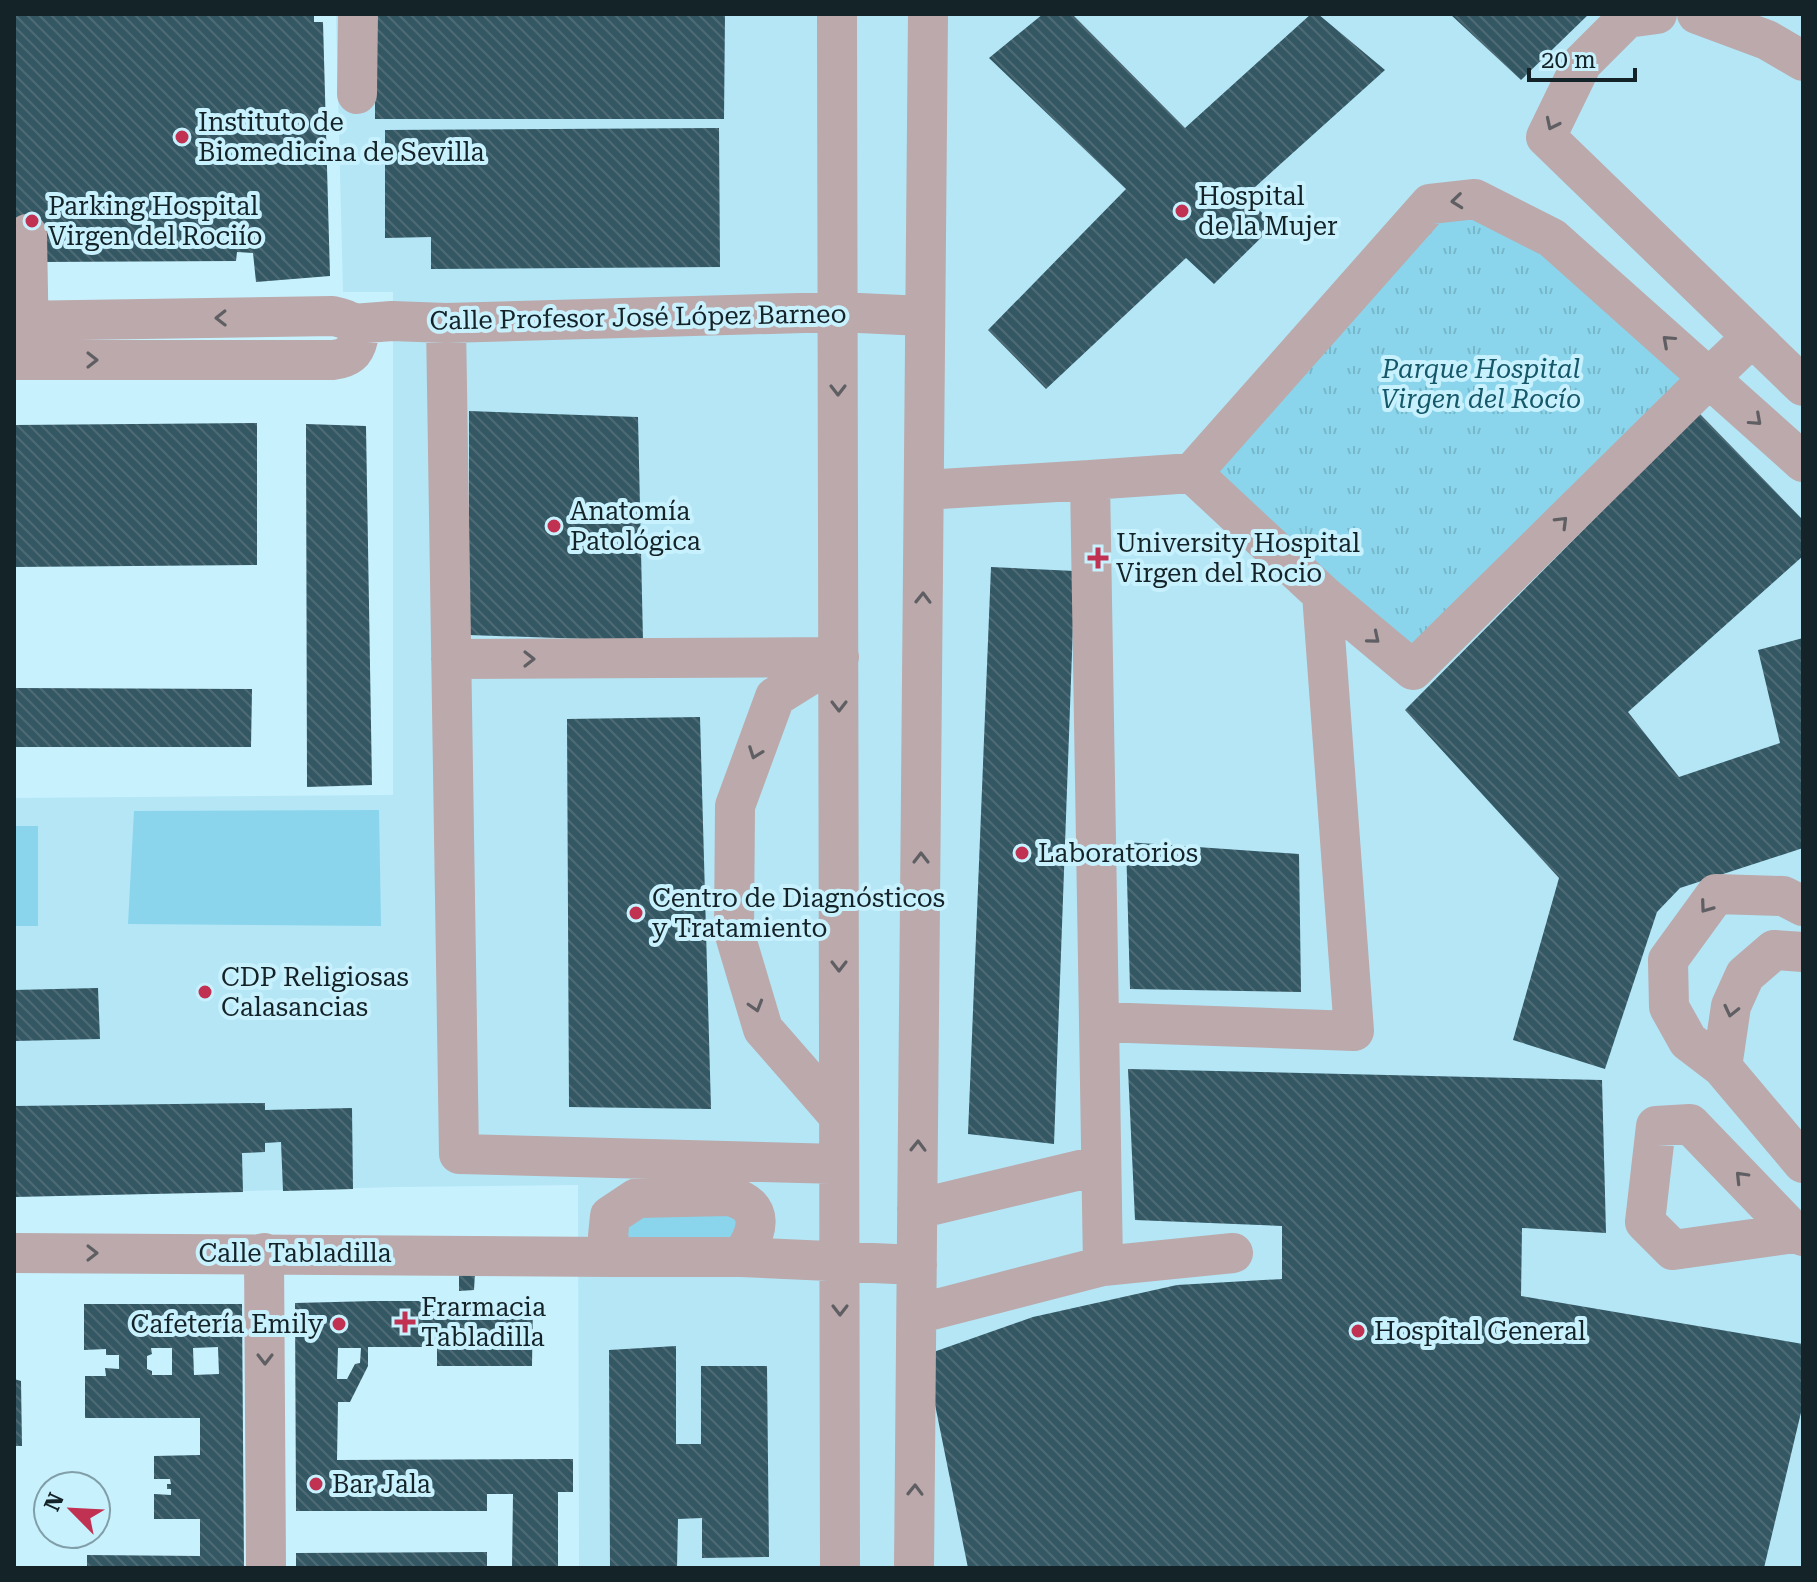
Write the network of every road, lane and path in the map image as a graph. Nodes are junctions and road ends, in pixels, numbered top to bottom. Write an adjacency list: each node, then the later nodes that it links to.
1 (358, 14): 7 (street)
2 (837, 14): 9 (street)
3 (928, 14): 10 (street)
4 (1657, 14): 15 (street, one-way to 15)
5 (1697, 14): 6 (street)
6 (1803, 61)
7 (357, 94)
8 (27, 234): 12 (street)
9 (838, 312): 10 (street, Calle Profesor José López Barneo); 13 (street, Calle Profesor José López Barneo); 25 (street, one-way to 25)
10 (923, 316): 23 (street)
11 (268, 317): 12 (street, Calle Profesor José López Barneo, one-way to 12); 14 (street, Calle Profesor José López Barneo); 16 (street)
12 (21, 321): 17 (street)
13 (446, 323): 14 (street, Calle Profesor José López Barneo); 26 (street)
14 (353, 324): 16 (street)
15 (1752, 337): 18 (street); 19 (street)
16 (269, 359): 17 (street, one-way to 16)
17 (22, 360)
18 (1709, 378): 20 (street, one-way to 20); 21 (street, one-way to 21); 24 (street, one-way to 18)
19 (1803, 386)
20 (1799, 449)
21 (1192, 473): 22 (street); 24 (street)
22 (1090, 480): 23 (street); 29 (street)
23 (924, 490): 35 (street, one-way to 23)
24 (1322, 594): 29 (street)
25 (839, 657): 26 (street, one-way to 25); 31 (street, one-way to 31); 31 (street, one-way to 31)
26 (451, 659): 33 (street)
27 (1803, 906): 30 (street, one-way to 30)
28 (1803, 952): 30 (street, one-way to 30)
29 (1099, 1022): 34 (street)
30 (1722, 1067): 32 (street, one-way to 32)
31 (839, 1116): 33 (street)
32 (1803, 1163)
33 (839, 1164): 41 (street)
34 (1101, 1165): 35 (street); 43 (street)
35 (917, 1209): 42 (street)
36 (14, 1253): 37 (street, Calle Tabladilla, one-way to 37)
37 (264, 1253): 39 (street, Calle Tabladilla); 45 (street, one-way to 45)
38 (1233, 1253): 43 (street)
39 (595, 1256): 40 (street, Calle Tabladilla); 40 (street)
40 (741, 1257): 41 (street, Calle Tabladilla)
41 (840, 1263): 42 (street, Calle Tabladilla); 46 (street, one-way to 46)
42 (917, 1265): 44 (street)
43 (1103, 1266): 44 (street)
44 (917, 1314): 47 (street, one-way to 44)
45 (266, 1568)
46 (840, 1568)
47 (914, 1568)

